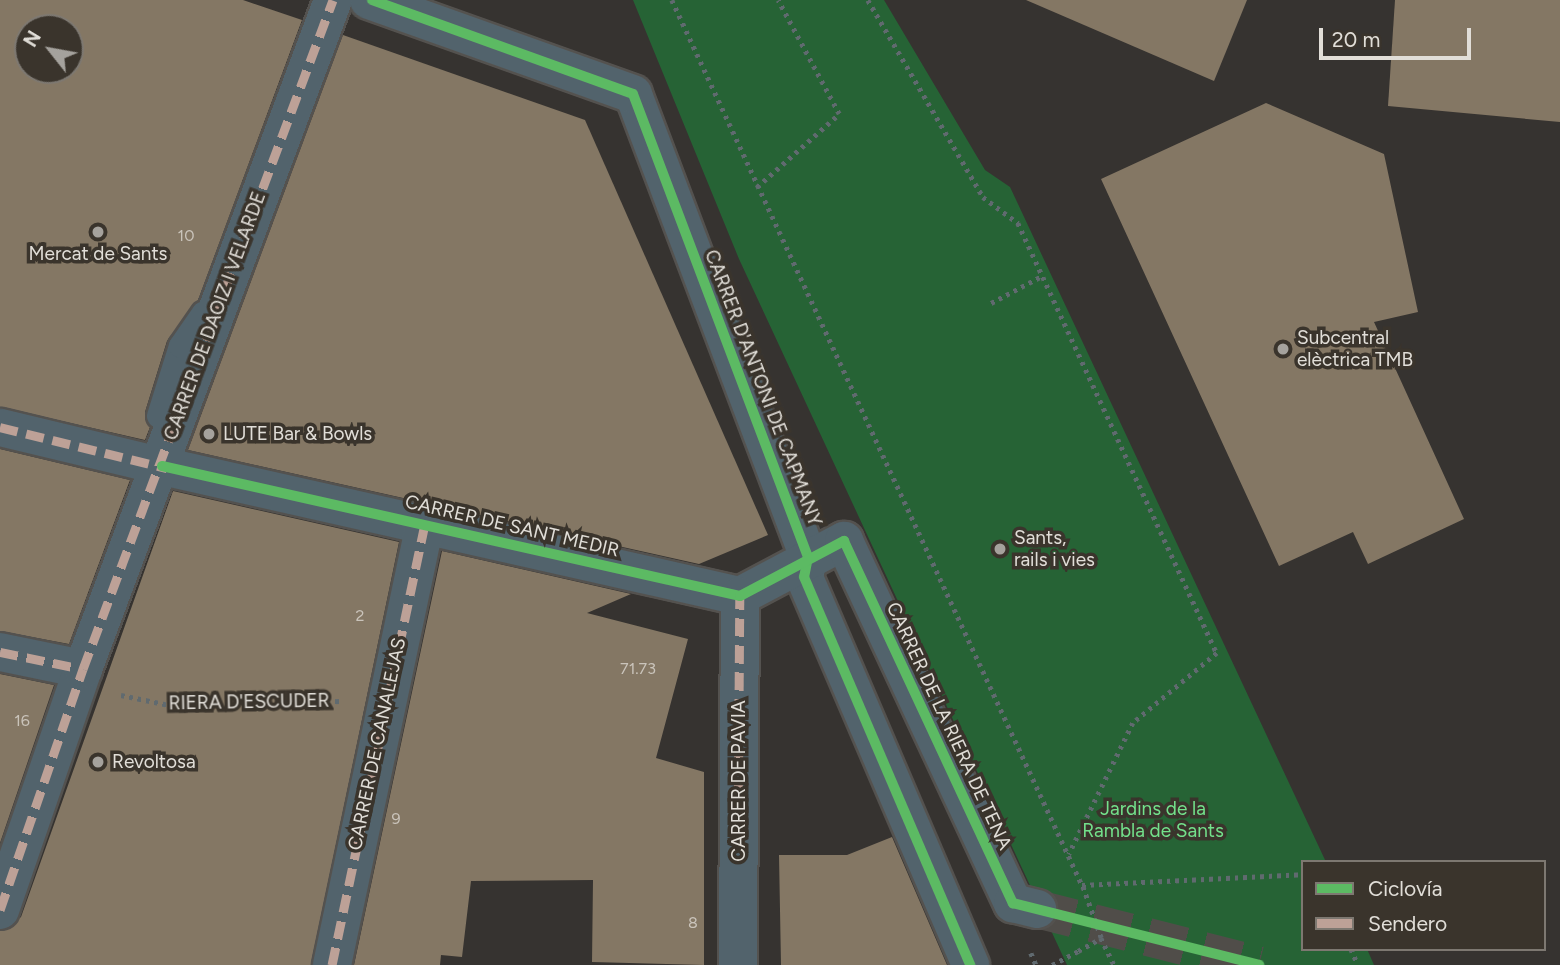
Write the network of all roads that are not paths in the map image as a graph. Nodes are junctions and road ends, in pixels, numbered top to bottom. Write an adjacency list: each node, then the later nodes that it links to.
1 (332, 0): 5 (street, CARRER DE DAOIZ I VELARDE)
2 (369, 0): 3 (street)
3 (633, 94): 7 (street, CARRER D'ANTONI DE CAPMANY)
4 (0, 427): 5 (street, CARRER DE SANT MEDIR)
5 (164, 461): 6 (street, CARRER DE SANT MEDIR); 10 (street, CARRER DE DAOIZ I VELARDE)
6 (425, 524): 8 (street, CARRER DE SANT MEDIR); 13 (street, CARRER DE CANALEJAS)
7 (808, 557): 8 (street); 11 (street, CARRER DE LA RIERA DE TENA); 15 (street, CARRER D'ANTONI DE CAPMANY)
8 (740, 596): 14 (street, CARRER DE PAVIA)
9 (0, 652): 10 (street)
10 (83, 669): 12 (street, CARRER DE DAOIZ I VELARDE)
11 (1037, 909)
12 (0, 910)
13 (332, 965)
14 (738, 965)
15 (970, 965)

